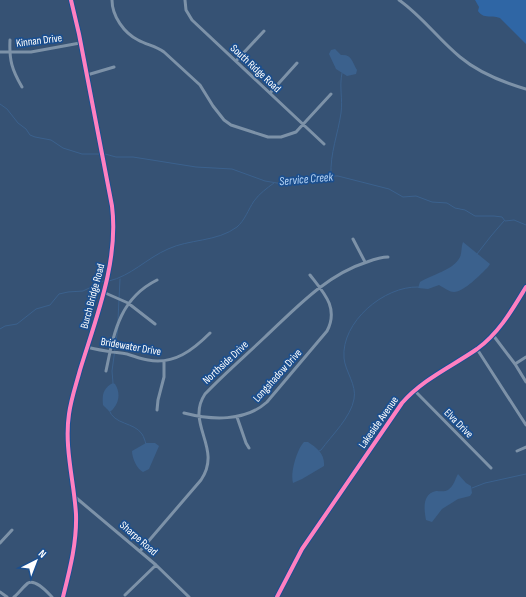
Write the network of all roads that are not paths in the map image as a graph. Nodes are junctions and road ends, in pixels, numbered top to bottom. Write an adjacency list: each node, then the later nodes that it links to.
1 (71, 0): 7 (street, Burch Bridge Road)
2 (112, 0): 18 (street)
3 (185, 0): 10 (street, South Ridge Road)
4 (399, 0): 15 (street)
5 (264, 31): 10 (street)
6 (10, 40): 9 (street)
7 (80, 43): 9 (street, Kinnan Drive); 13 (street, Burch Bridge Road)
8 (0, 52): 9 (street, Kinnan Drive)
9 (9, 52): 14 (street)
10 (236, 61): 16 (street, South Ridge Road)
11 (297, 63): 16 (street)
12 (114, 67): 13 (street)
13 (87, 74): 27 (street, Burch Bridge Road)
14 (22, 87)
15 (526, 89)
16 (270, 93): 18 (street, South Ridge Road)
17 (331, 94): 18 (street)
18 (304, 125): 19 (street, South Ridge Road)
19 (324, 144)
20 (353, 238): 22 (street)
21 (388, 257): 22 (street, Northside Drive)
22 (365, 262): 26 (street, Northside Drive)
23 (310, 275): 26 (street, Longshadow Drive)
24 (157, 280): 28 (street)
25 (526, 287): 31 (street, Lakeside Avenue)
26 (320, 288): 43 (street, Northside Drive); 44 (street, Longshadow Drive)
27 (103, 292): 28 (street); 32 (street, Burch Bridge Road)
28 (128, 303): 29 (street); 34 (street)
29 (155, 324)
30 (210, 333): 36 (street, Bridewater Drive)
31 (493, 335): 33 (street, Lakeside Avenue); 37 (street)
32 (87, 347): 34 (street, Bridewater Drive); 50 (street, Burch Bridge Road)
33 (477, 349): 40 (street, Lakeside Avenue); 45 (street)
34 (110, 352): 36 (street, Bridewater Drive); 38 (street)
35 (526, 357): 37 (street)
36 (164, 361): 41 (street)
37 (515, 364): 39 (street)
38 (106, 371)
39 (526, 382)
40 (414, 390): 49 (street, Elva Drive); 62 (street, Lakeside Avenue)
41 (157, 410)
42 (184, 413): 43 (street, Longshadow Drive)
43 (199, 416): 44 (street, Longshadow Drive); 53 (street, Northside Drive)
44 (237, 417): 47 (street)
45 (526, 425)
46 (526, 447): 48 (street)
47 (249, 448)
48 (517, 451)
49 (491, 468)
50 (74, 496): 53 (street, Sharpe Road); 60 (street, Burch Bridge Road)
51 (12, 530): 52 (street)
52 (0, 543)
53 (140, 551): 54 (street, Sharpe Road)
54 (156, 565): 56 (street); 61 (street, Sharpe Road)
55 (0, 592): 57 (street)
56 (125, 595)
57 (7, 597)
58 (14, 597): 59 (street)
59 (52, 597)
60 (63, 597)
61 (190, 597)
62 (277, 597)

